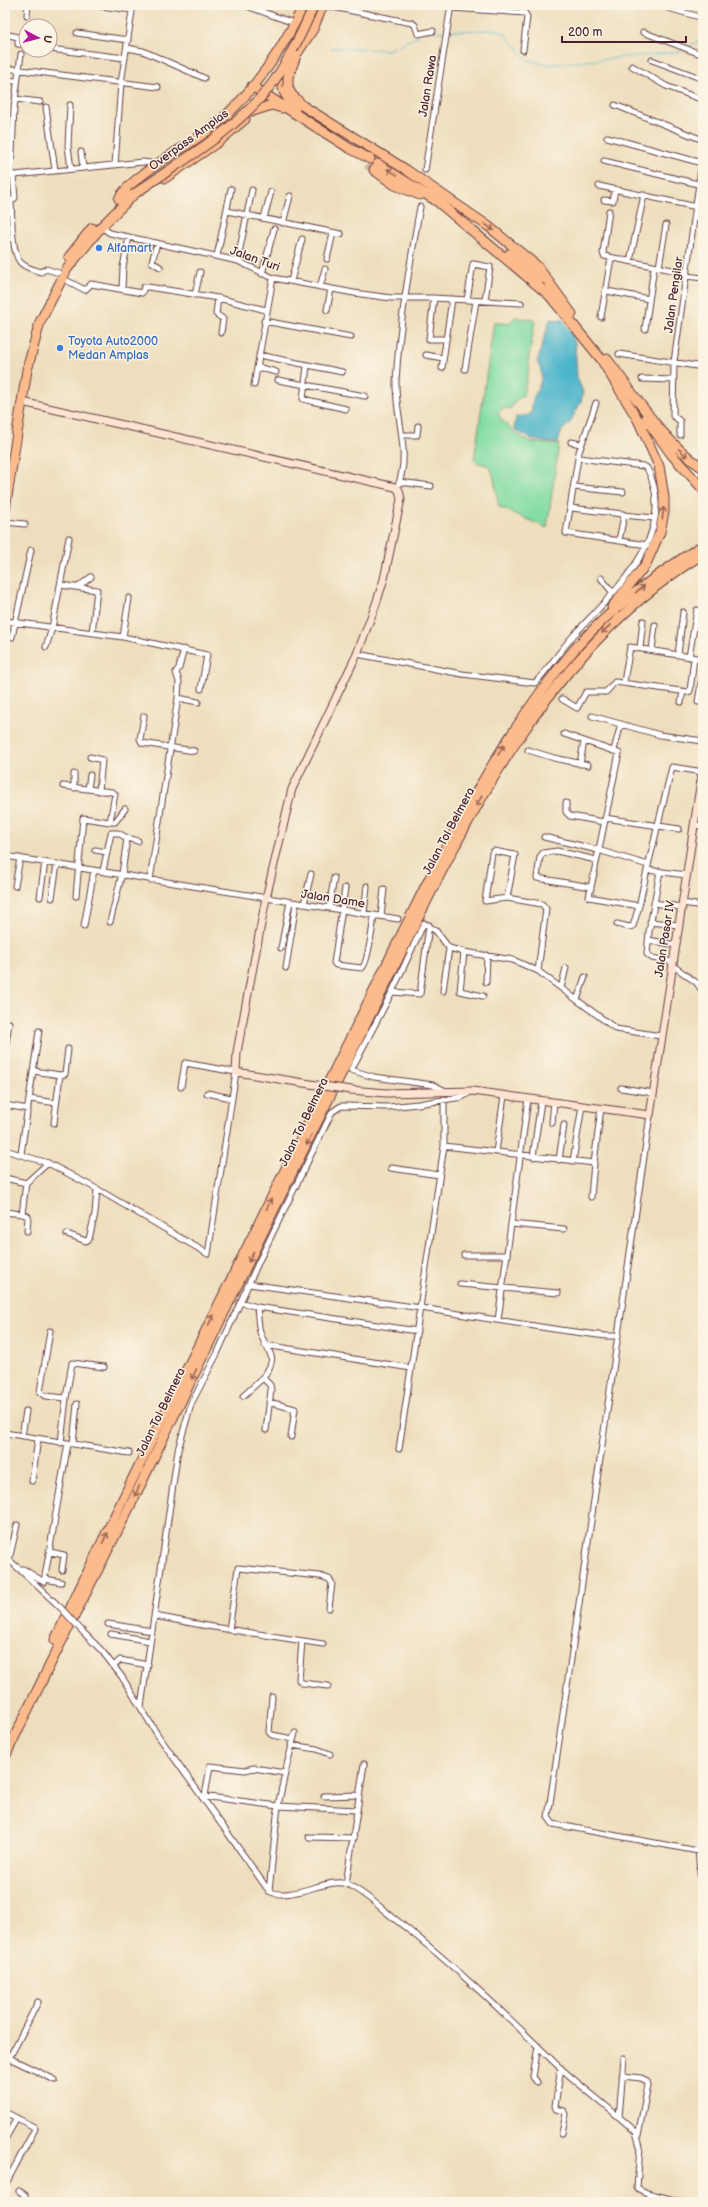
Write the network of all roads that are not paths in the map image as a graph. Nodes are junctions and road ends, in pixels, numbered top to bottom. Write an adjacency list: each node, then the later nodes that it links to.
1 (28, 5): 13 (street)
2 (93, 5): 12 (street)
3 (244, 5): 15 (street)
4 (299, 5): 15 (highway)
5 (304, 5): 37 (highway)
6 (309, 5): 72 (highway, Overpass Amplas)
7 (314, 5): 72 (highway, Overpass Amplas, bridge)
8 (319, 5): 54 (highway, bridge)
9 (323, 5): 16 (street); 32 (highway)
10 (451, 6): 24 (street); 64 (street, Jalan Rawa)
11 (660, 6): 14 (street)
12 (133, 7): 21 (street)
13 (28, 15)
14 (703, 18)
15 (291, 22): 37 (highway)
16 (433, 31)
17 (643, 32): 25 (street)
18 (77, 33): 21 (street)
19 (5, 34): 20 (street)
20 (18, 37)
21 (128, 40): 22 (street)
22 (127, 48): 27 (street); 33 (street)
23 (58, 50): 27 (street)
24 (523, 50)
25 (703, 55)
26 (20, 58): 31 (street)
27 (125, 58): 38 (street)
28 (652, 60): 34 (street)
29 (632, 66): 42 (street)
30 (5, 68): 31 (street)
31 (18, 70): 36 (street); 38 (street)
32 (284, 72): 40 (highway); 49 (highway)
33 (204, 78)
34 (703, 79)
35 (5, 80): 36 (street)
36 (16, 81): 41 (street)
37 (256, 81): 40 (highway); 61 (highway)
38 (121, 83): 39 (street); 59 (street)
39 (158, 87)
40 (269, 93): 47 (highway); 48 (highway); 49 (highway)
41 (15, 99): 43 (street); 51 (street)
42 (703, 100)
43 (40, 102)
44 (70, 105): 62 (street)
45 (615, 105): 53 (street)
46 (46, 107): 63 (street)
47 (289, 110): 48 (highway); 134 (highway, one-way to 47)
48 (253, 111): 76 (highway)
49 (300, 111): 54 (highway)
50 (5, 130): 51 (street)
51 (12, 131): 65 (street)
52 (607, 137): 57 (street)
53 (703, 140)
54 (370, 149): 129 (highway, one-way to 129)
55 (81, 152): 60 (street)
56 (703, 155): 57 (street, Jalan Pengilar)
57 (702, 160): 66 (street, Jalan Pengilar)
58 (604, 161): 66 (street)
59 (114, 164): 60 (street); 61 (street)
60 (83, 168): 62 (street)
61 (153, 168): 76 (highway)
62 (71, 169): 63 (street)
63 (54, 170): 65 (street)
64 (425, 170)
65 (10, 176): 102 (street)
66 (701, 185): 78 (street, Jalan Pengilar)
67 (598, 186): 69 (street)
68 (231, 189): 79 (street)
69 (615, 189): 73 (street); 75 (street)
70 (252, 190): 81 (street)
71 (271, 192): 82 (street)
72 (131, 193): 76 (highway, Overpass Amplas)
73 (644, 195): 78 (street); 96 (street)
74 (290, 196): 83 (street)
75 (604, 200)
76 (120, 203): 85 (highway); 102 (highway)
77 (420, 207): 114 (street)
78 (696, 207): 103 (street, Jalan Pengilar)
79 (227, 211): 81 (street); 93 (street)
80 (609, 211): 94 (street)
81 (247, 216): 82 (street); 92 (street)
82 (264, 218): 83 (street)
83 (283, 223): 87 (street)
84 (666, 225): 98 (street)
85 (101, 227): 89 (street, Jalan Turi); 102 (highway)
86 (274, 229): 101 (street)
87 (333, 233): 88 (street); 95 (street)
88 (342, 234)
89 (129, 237): 91 (street, Jalan Turi); 108 (street)
90 (302, 239): 106 (street)
91 (157, 243): 93 (street, Jalan Turi); 97 (street)
92 (239, 253)
93 (217, 256): 101 (street, Jalan Turi)
94 (611, 258): 96 (street); 110 (street)
95 (327, 259)
96 (630, 261): 98 (street)
97 (160, 267)
98 (656, 267): 103 (street); 116 (street)
99 (325, 269): 107 (street)
100 (200, 272): 111 (street)
101 (262, 274): 104 (street, Jalan Turi)
102 (61, 275): 108 (street); 149 (highway); 159 (highway)
103 (687, 275): 105 (street); 135 (street, Jalan Pengilar)
104 (273, 278): 106 (street, Jalan Turi); 121 (street)
105 (703, 278)
106 (291, 281): 107 (street, Jalan Turi)
107 (320, 287): 109 (street, Jalan Turi)
108 (122, 289): 111 (street)
109 (331, 289): 114 (street, Jalan Turi); 122 (street)
110 (607, 291): 116 (street); 123 (street)
111 (195, 295): 112 (street)
112 (218, 298): 121 (street); 126 (street)
113 (434, 298): 114 (street, Jalan Turi); 115 (street, Jalan Turi); 128 (street)
114 (406, 299): 153 (street)
115 (452, 299): 117 (street, Jalan Turi); 128 (street)
116 (649, 299): 125 (street)
117 (467, 300): 118 (street, Jalan Turi); 119 (street)
118 (476, 300): 119 (street, Jalan Turi); 140 (street)
119 (485, 300): 120 (street, Jalan Turi)
120 (521, 303)
121 (266, 310): 124 (street)
122 (327, 310)
123 (601, 317)
124 (264, 321): 127 (street); 131 (street)
125 (645, 329)
126 (221, 333)
127 (351, 337)
128 (445, 339): 133 (street)
129 (597, 346): 158 (highway, one-way to 158); 163 (highway)
130 (619, 354): 135 (street)
131 (259, 355): 136 (street); 137 (street)
132 (426, 355): 133 (street)
133 (443, 358): 139 (street)
134 (601, 359): 165 (highway); 197 (highway, one-way to 134)
135 (674, 362): 138 (street); 145 (street, Jalan Pengilar)
136 (307, 366): 142 (street); 147 (street)
137 (257, 367): 141 (street); 146 (street)
138 (703, 367)
139 (442, 368)
140 (464, 369)
141 (276, 372)
142 (342, 372)
143 (642, 379): 145 (street)
144 (278, 380): 147 (street)
145 (674, 380): 154 (street, Jalan Pengilar)
146 (254, 385)
147 (304, 385): 148 (street); 151 (street)
148 (365, 396)
149 (22, 402): 160 (street); 167 (highway)
150 (596, 403): 156 (street)
151 (346, 409)
152 (418, 426): 153 (street)
153 (402, 435): 160 (street)
154 (680, 435)
155 (571, 442): 156 (street)
156 (581, 444): 157 (street)
157 (578, 458): 162 (street); 169 (street)
158 (703, 468)
159 (5, 474)
160 (399, 485): 161 (street); 199 (street)
161 (430, 486)
162 (574, 487): 164 (street); 166 (street)
163 (703, 489)
164 (623, 492)
165 (703, 494)
166 (571, 508): 168 (street); 173 (street)
167 (5, 509)
168 (624, 515): 169 (street); 173 (street)
169 (654, 518): 174 (street)
170 (5, 522): 171 (street)
171 (25, 524)
172 (69, 538): 180 (street)
173 (619, 540): 174 (street)
174 (646, 545): 182 (street)
175 (703, 545): 197 (highway, Jalan Tol Belmera, one-way to 175)
176 (31, 550): 188 (street)
177 (703, 554): 415 (highway, Jalan Tol Belmera, one-way to 415)
178 (91, 577): 181 (street)
179 (601, 578): 182 (street)
180 (60, 585): 181 (street); 190 (street)
181 (78, 587): 191 (street)
182 (613, 593): 199 (street)
183 (129, 598): 193 (street)
184 (697, 610): 201 (street)
185 (683, 612): 200 (street)
186 (5, 621): 188 (street)
187 (643, 621): 195 (street)
188 (16, 623): 190 (street); 192 (street)
189 (655, 625): 198 (street)
190 (52, 628): 191 (street); 194 (street)
191 (92, 633): 193 (street)
192 (12, 637)
193 (123, 637): 196 (street)
194 (46, 647)
195 (640, 648): 198 (street); 204 (street)
196 (184, 649): 205 (street); 207 (street)
197 (575, 649): 415 (highway, Jalan Tol Belmera, one-way to 197)
198 (652, 650): 200 (street)
199 (357, 654): 269 (street)
200 (678, 654): 201 (street)
201 (692, 657): 202 (street); 206 (street)
202 (703, 659)
203 (703, 671): 211 (street)
204 (624, 682): 206 (street); 208 (street)
205 (202, 689)
206 (682, 692): 210 (street)
207 (178, 698): 209 (street); 218 (street)
208 (562, 699)
209 (198, 702)
210 (681, 702)
211 (698, 702)
212 (144, 716): 218 (street)
213 (592, 716): 214 (street)
214 (621, 724): 217 (street); 220 (street)
215 (564, 734): 216 (street)
216 (584, 741): 220 (street); 223 (street)
217 (703, 741)
218 (170, 748): 221 (street); 260 (street)
219 (528, 750): 223 (street)
220 (614, 750): 234 (street)
221 (194, 751)
222 (90, 756): 231 (street)
223 (580, 764): 224 (street)
224 (588, 765)
225 (703, 770): 236 (street, Jalan Pasar IV); 237 (street)
226 (74, 774): 229 (street)
227 (90, 775): 230 (street)
228 (63, 786): 229 (street)
229 (74, 788): 230 (street)
230 (88, 789): 231 (street)
231 (99, 790): 235 (street)
232 (566, 803): 234 (street)
233 (125, 809): 235 (street)
234 (605, 820): 237 (street); 244 (street)
235 (110, 822): 252 (street)
236 (694, 825): 238 (street); 258 (street, Jalan Pasar IV)
237 (657, 826): 239 (street); 251 (street)
238 (703, 826)
239 (679, 829)
240 (544, 837): 244 (street)
241 (127, 838): 242 (street); 245 (street); 256 (street)
242 (138, 840)
243 (94, 850): 245 (street)
244 (598, 850): 248 (street); 251 (street)
245 (107, 852): 254 (street)
246 (5, 856): 247 (street, Jalan Dame)
247 (20, 858): 249 (street, Jalan Dame); 261 (street)
248 (596, 860): 263 (street); 263 (street)
249 (46, 862): 250 (street, Jalan Dame); 267 (street)
250 (57, 864): 252 (street, Jalan Dame); 268 (street)
251 (648, 867): 255 (street); 276 (street)
252 (79, 868): 253 (street, Jalan Dame); 266 (street)
253 (94, 870): 254 (street, Jalan Dame); 289 (street)
254 (103, 871): 256 (street, Jalan Dame)
255 (660, 871): 258 (street); 273 (street)
256 (122, 874): 260 (street, Jalan Dame); 284 (street)
257 (311, 874): 274 (street)
258 (686, 875): 275 (street, Jalan Pasar IV)
259 (334, 878): 278 (street)
260 (150, 880): 269 (street, Jalan Dame)
261 (15, 886)
262 (367, 886): 280 (street)
263 (591, 887): 276 (street)
264 (345, 888): 279 (street)
265 (384, 888): 282 (street)
266 (76, 896)
267 (40, 897)
268 (52, 898)
269 (266, 898): 271 (street, Jalan Dame); 314 (street)
270 (507, 898): 270 (street); 299 (street)
271 (290, 902): 272 (street, Jalan Dame); 292 (street)
272 (296, 903): 274 (street, Jalan Dame); 297 (street)
273 (654, 903): 275 (street); 285 (street)
274 (304, 904): 278 (street, Jalan Dame)
275 (682, 905): 277 (street); 288 (street, Jalan Pasar IV)
276 (639, 906): 286 (street)
277 (703, 906)
278 (329, 908): 279 (street, Jalan Dame)
279 (341, 910): 280 (street, Jalan Dame); 281 (street)
280 (364, 913): 281 (street, Jalan Dame)
281 (374, 915): 282 (street, Jalan Dame)
282 (381, 916): 283 (street, Jalan Dame)
283 (398, 919)
284 (110, 922)
285 (650, 922): 288 (street); 290 (street)
286 (617, 924)
287 (429, 925): 293 (street); 304 (street); 304 (street)
288 (679, 925): 291 (street, Jalan Pasar IV)
289 (84, 926)
290 (648, 940): 291 (street); 296 (street)
291 (676, 945): 296 (street, Jalan Pasar IV)
292 (281, 948)
293 (449, 948): 294 (street); 303 (street)
294 (464, 952): 295 (street); 306 (street)
295 (487, 955): 299 (street); 301 (street)
296 (673, 964): 305 (street); 310 (street, Jalan Pasar IV)
297 (286, 968)
298 (566, 968): 302 (street)
299 (538, 971): 302 (street)
300 (585, 977): 307 (street)
301 (486, 982)
302 (561, 988): 307 (street)
303 (443, 991)
304 (392, 992): 318 (street)
305 (703, 992)
306 (483, 996)
307 (577, 1000): 310 (street)
308 (9, 1023): 312 (street)
309 (39, 1031): 313 (street)
310 (661, 1036): 321 (street, Jalan Pasar IV)
311 (68, 1049): 315 (street)
312 (5, 1050)
313 (34, 1070): 315 (street); 324 (street)
314 (236, 1072): 316 (street); 318 (street, bridge); 323 (street)
315 (60, 1075): 329 (street)
316 (181, 1087)
317 (621, 1088): 321 (street)
318 (446, 1090): 319 (street)
319 (472, 1091): 322 (street); 325 (street)
320 (207, 1093): 323 (street)
321 (653, 1095): 334 (street, Jalan Pasar IV)
322 (504, 1096): 326 (street); 340 (street)
323 (231, 1098): 352 (street)
324 (30, 1099): 329 (street); 333 (street)
325 (444, 1099): 338 (street); 362 (street)
326 (528, 1099): 327 (street); 342 (street)
327 (541, 1101): 328 (street); 343 (street)
328 (554, 1102): 331 (street); 336 (street)
329 (56, 1103): 335 (street)
330 (5, 1105): 333 (street)
331 (582, 1106): 332 (street); 345 (street)
332 (601, 1108): 334 (street); 347 (street)
333 (28, 1109): 341 (street)
334 (650, 1115): 372 (street)
335 (54, 1123)
336 (552, 1123)
337 (564, 1125): 344 (street)
338 (444, 1146): 340 (street); 349 (street)
339 (5, 1150): 341 (street)
340 (496, 1152): 342 (street)
341 (21, 1154): 346 (street)
342 (520, 1156): 343 (street); 356 (street)
343 (533, 1157): 344 (street)
344 (559, 1160): 345 (street)
345 (573, 1161): 347 (street)
346 (48, 1163): 351 (street); 352 (street)
347 (594, 1163): 353 (street)
348 (391, 1168): 349 (street)
349 (439, 1175): 368 (street)
350 (5, 1178): 351 (street)
351 (26, 1183): 355 (street)
352 (97, 1189): 359 (street)
353 (592, 1197)
354 (5, 1212): 355 (street)
355 (22, 1214): 358 (street)
356 (511, 1224): 357 (street); 361 (street)
357 (564, 1229)
358 (27, 1231)
359 (67, 1234)
360 (464, 1255): 361 (street)
361 (508, 1255): 364 (street)
362 (249, 1284): 366 (street); 368 (street)
363 (460, 1284): 364 (street)
364 (502, 1287): 365 (street); 369 (street)
365 (558, 1293)
366 (240, 1302): 367 (street); 400 (street)
367 (257, 1307): 371 (street); 373 (street)
368 (421, 1308): 369 (street); 371 (street)
369 (498, 1320): 372 (street)
370 (50, 1331): 378 (street)
371 (417, 1331): 375 (street)
372 (618, 1336): 430 (street)
373 (266, 1345): 375 (street); 376 (street)
374 (104, 1367): 378 (street)
375 (411, 1368): 389 (street)
376 (263, 1378): 377 (street); 379 (street)
377 (243, 1396)
378 (66, 1398): 387 (street)
379 (269, 1402): 382 (street); 385 (street)
380 (77, 1404): 388 (street)
381 (26, 1411): 384 (street)
382 (266, 1430)
383 (5, 1433): 384 (street)
384 (22, 1436): 386 (street)
385 (291, 1437)
386 (38, 1439): 387 (street); 391 (street)
387 (61, 1443): 388 (street)
388 (71, 1444): 390 (street); 393 (street)
389 (398, 1449)
390 (129, 1453)
391 (32, 1481)
392 (17, 1525): 394 (street)
393 (50, 1552): 396 (street); 397 (street)
394 (6, 1558): 395 (street)
395 (20, 1570): 397 (street); 409 (street, bridge)
396 (62, 1570)
397 (45, 1579): 398 (street)
398 (61, 1582)
399 (329, 1608): 402 (street)
400 (155, 1616): 402 (street); 403 (street)
401 (108, 1624): 403 (street)
402 (229, 1630): 406 (street)
403 (152, 1631): 405 (street)
404 (111, 1634): 405 (street)
405 (150, 1641): 408 (street)
406 (302, 1641): 407 (street); 410 (street)
407 (323, 1644)
408 (148, 1665): 409 (street); 412 (street)
409 (114, 1666): 412 (street)
410 (328, 1686)
411 (272, 1697): 414 (street)
412 (141, 1707): 422 (street)
413 (295, 1733): 414 (street)
414 (293, 1739): 416 (street)
415 (9, 1741): 418 (highway, Jalan Tol Belmera)
416 (292, 1745): 417 (street); 420 (street)
417 (330, 1754)
418 (5, 1757)
419 (364, 1764): 421 (street)
420 (285, 1773): 422 (street); 424 (street)
421 (359, 1795): 423 (street); 425 (street)
422 (203, 1796): 424 (street); 429 (street)
423 (324, 1796)
424 (278, 1806): 425 (street); 429 (street)
425 (357, 1810): 427 (street)
426 (309, 1837): 427 (street)
427 (354, 1838): 428 (street)
428 (346, 1884): 429 (street); 432 (street)
429 (269, 1891)
430 (703, 1901)
431 (38, 2002): 433 (street)
432 (538, 2046): 435 (street); 438 (street)
433 (7, 2057): 437 (street)
434 (624, 2058): 436 (street)
435 (561, 2068): 440 (street); 442 (street)
436 (622, 2076): 440 (street); 443 (street)
437 (55, 2080)
438 (538, 2082)
439 (5, 2112): 441 (street)
440 (619, 2117): 443 (street)
441 (16, 2118): 444 (street); 445 (street)
442 (562, 2133)
443 (638, 2136): 448 (street)
444 (5, 2139)
445 (6, 2182)
446 (19, 2191): 447 (street)
447 (22, 2202)
448 (682, 2202)

